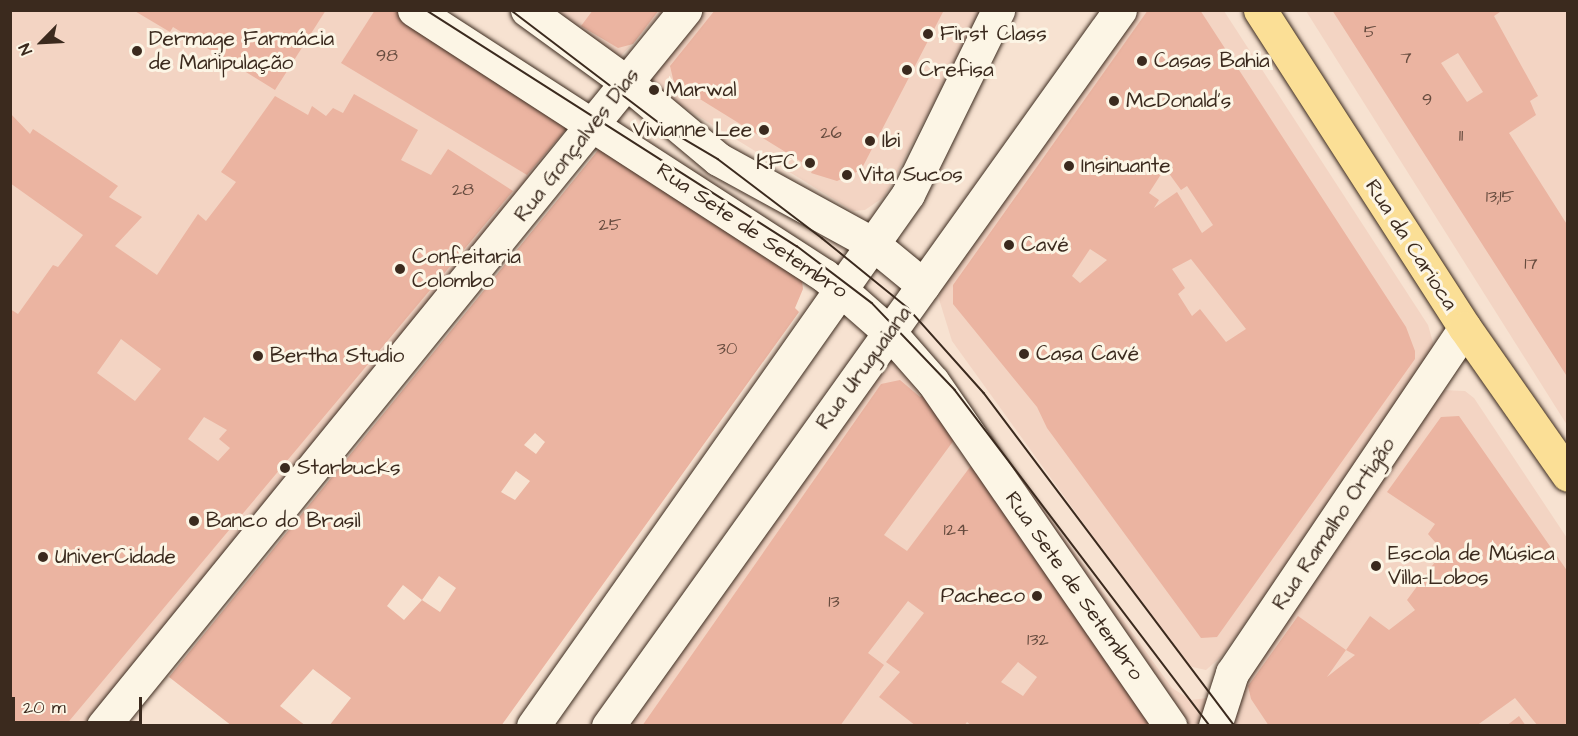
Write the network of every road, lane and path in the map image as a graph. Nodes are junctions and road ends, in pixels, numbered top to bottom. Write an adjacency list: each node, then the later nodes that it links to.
1 (414, 10): 8 (street, Rua Sete de Setembro)
2 (527, 10): 7 (street, Rua Sete de Setembro)
3 (685, 10): 7 (street, Rua Gonçalves Dias)
4 (999, 10): 9 (street)
5 (1120, 10): 10 (street, Rua Uruguaiana)
6 (1260, 10): 12 (main road, Rua da Carioca)
7 (626, 82): 8 (street, Rua Gonçalves Dias); 9 (street, Rua Sete de Setembro)
8 (594, 127): 11 (street, Rua Sete de Setembro); 15 (street, Rua Gonçalves Dias)
9 (873, 244): 10 (street, Rua Sete de Setembro); 11 (street)
10 (923, 285): 13 (street, Rua Uruguaiana)
11 (836, 298): 13 (street, Rua Sete de Setembro); 16 (street)
12 (1465, 328): 14 (main road, Rua da Carioca); 19 (street, Rua Ramalho Ortigão)
13 (885, 339): 17 (street, Rua Uruguaiana); 18 (street, Rua Sete de Setembro)
14 (1568, 475)
15 (103, 726)
16 (533, 726)
17 (608, 726)
18 (1170, 726)
19 (1215, 726)

